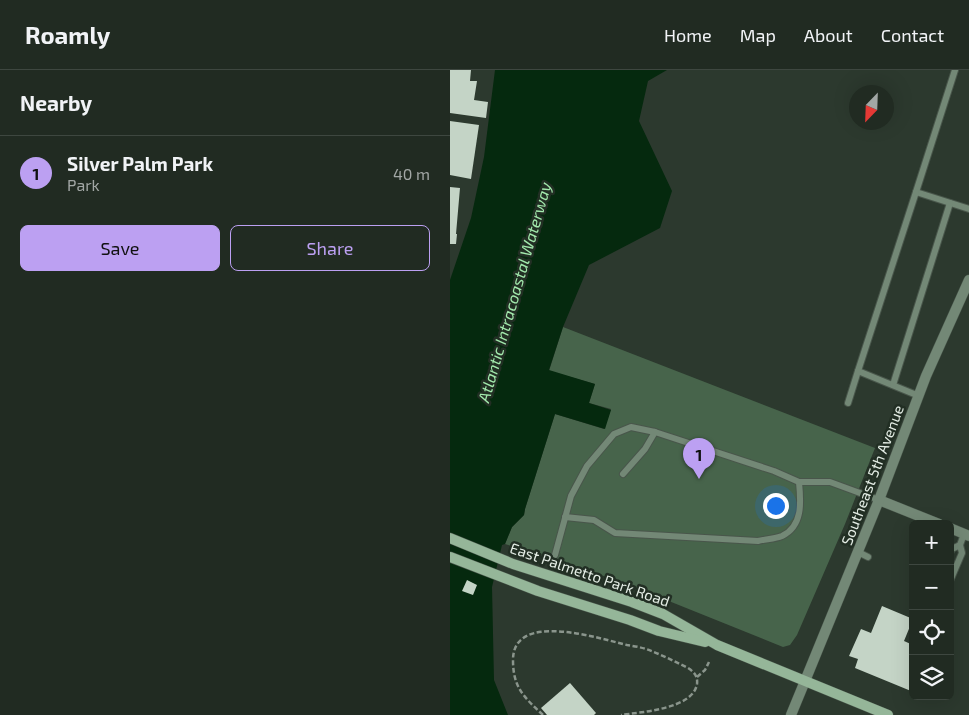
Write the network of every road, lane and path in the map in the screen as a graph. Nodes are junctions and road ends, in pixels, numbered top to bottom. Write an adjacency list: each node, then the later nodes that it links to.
1 (955, 70): 2 (lane)
2 (916, 192): 3 (lane); 6 (lane)
3 (950, 203): 4 (lane); 7 (lane)
4 (969, 209)
5 (969, 280): 8 (street, Southeast 5th Avenue)
6 (858, 371): 7 (lane); 9 (lane)
7 (893, 385): 8 (lane)
8 (919, 396): 13 (street, Southeast 5th Avenue)
9 (848, 403)
10 (656, 432): 11 (lane); 12 (lane); 14 (lane)
11 (622, 474)
12 (798, 482): 13 (lane); 14 (lane)
13 (879, 500): 15 (street); 21 (street, Southeast 5th Avenue)
14 (565, 517): 22 (lane)
15 (929, 520)
16 (954, 530): 17 (street)
17 (966, 535): 19 (lane)
18 (450, 538): 26 (main road, East Palmetto Park Road)
19 (960, 545): 20 (lane); 25 (lane)
20 (954, 548)
21 (858, 552): 24 (lane); 29 (street, Southeast 5th Avenue)
22 (555, 555)
23 (450, 557): 26 (main road, East Palmetto Park Road)
24 (868, 557)
25 (954, 572)
26 (718, 646): 29 (main road, East Palmetto Park Road)
27 (709, 662): 28 (path)
28 (697, 677): 30 (path); 31 (path)
29 (804, 681): 32 (street, Southeast 5th Avenue); 33 (main road, East Palmetto Park Road)
30 (543, 715)
31 (621, 715)
32 (791, 715)
33 (888, 715)

